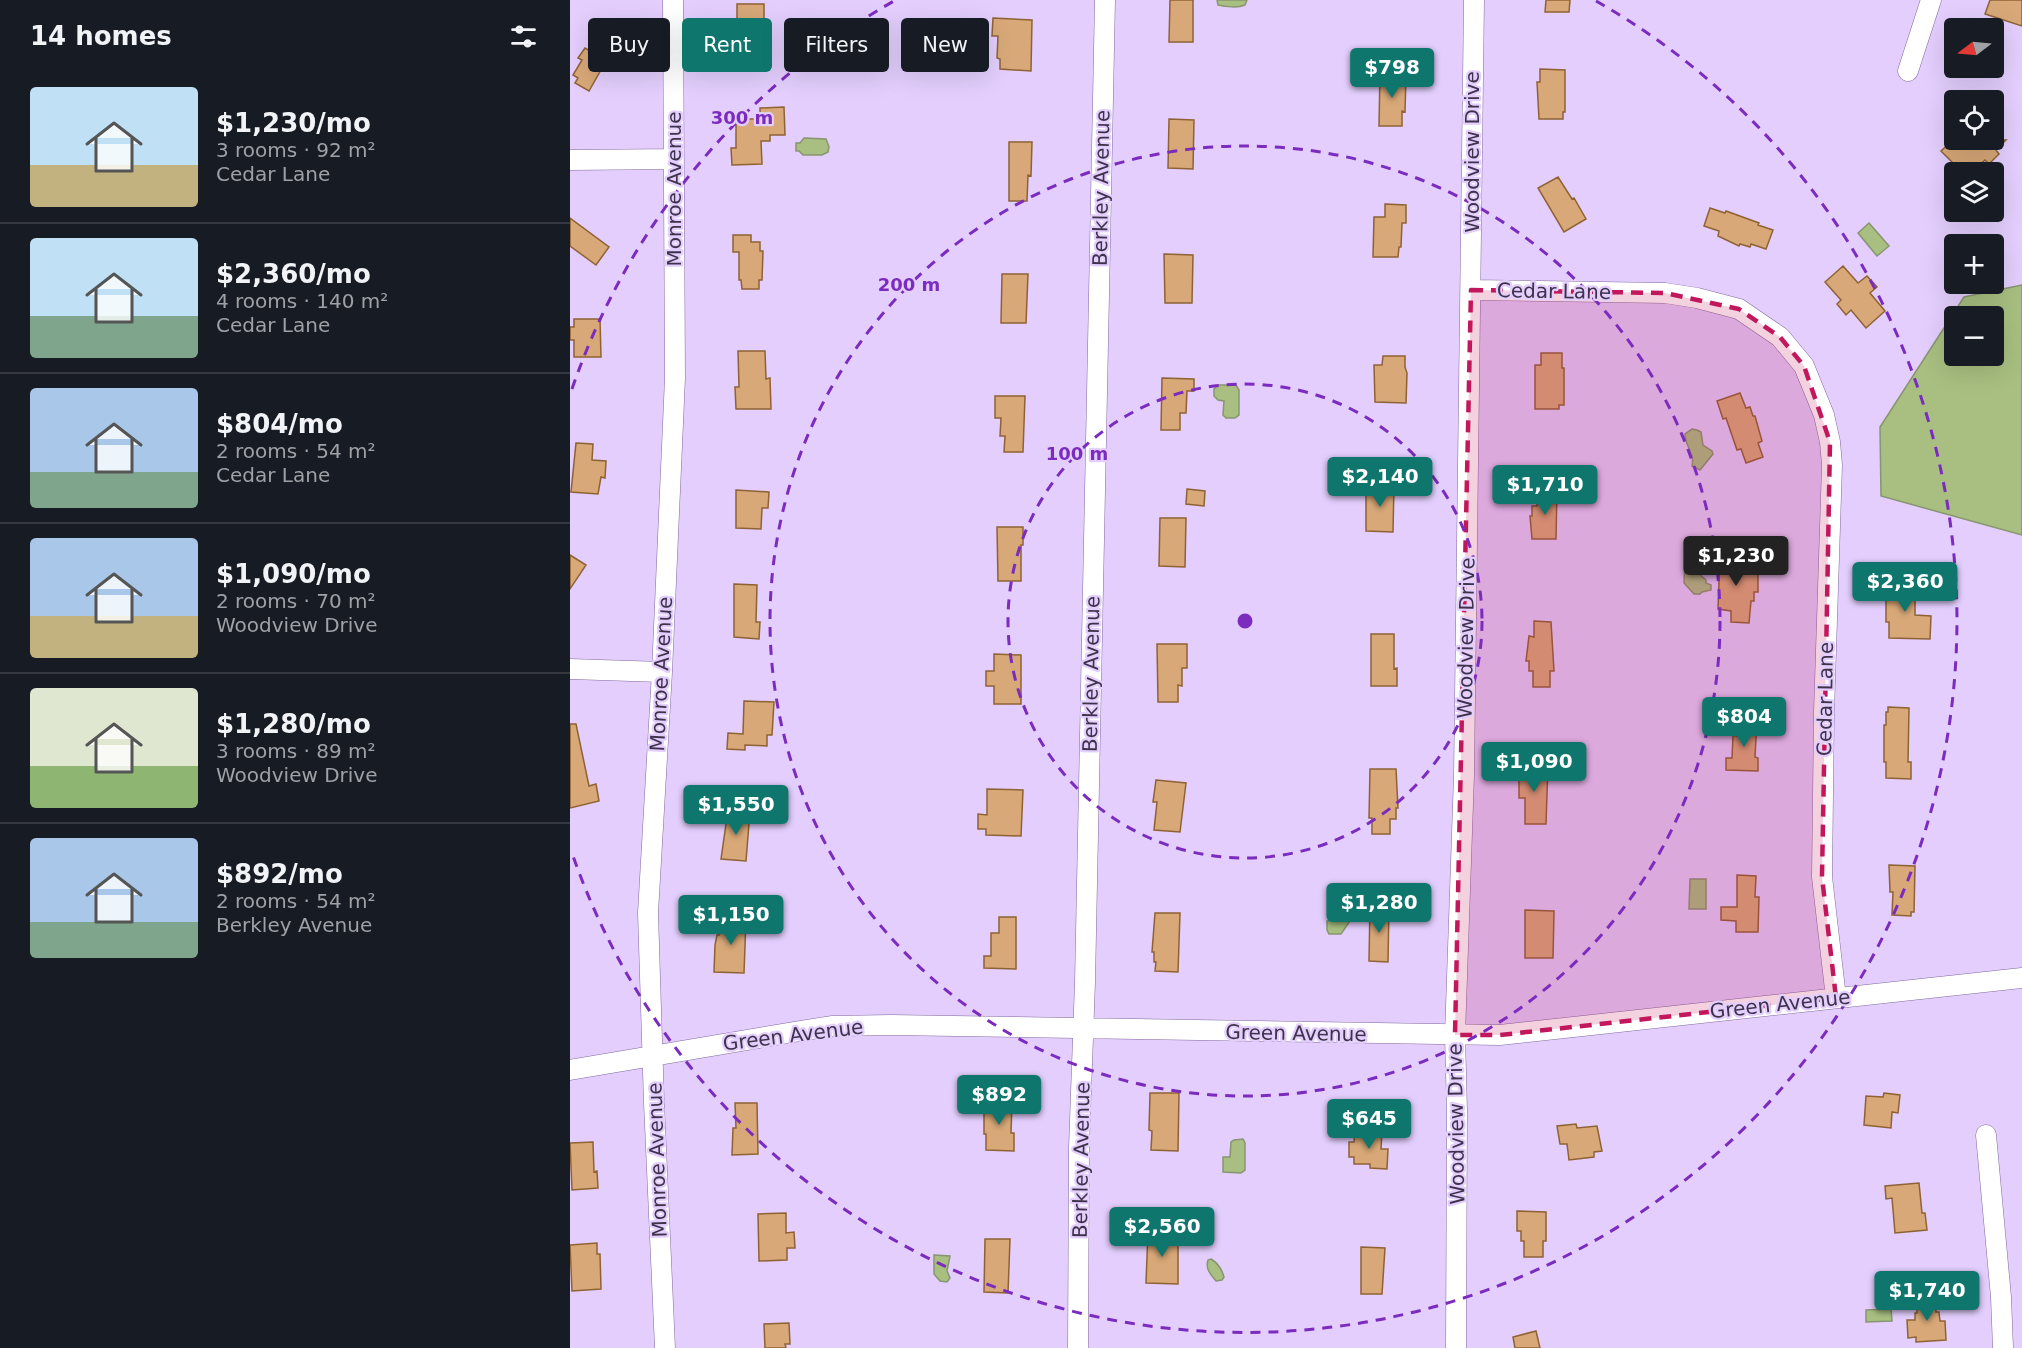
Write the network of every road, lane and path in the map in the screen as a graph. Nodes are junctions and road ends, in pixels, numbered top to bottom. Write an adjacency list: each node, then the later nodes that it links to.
1 (673, 0): 6 (street, Monroe Avenue)
2 (1105, 0): 13 (street, Berkley Avenue)
3 (1474, 0): 8 (street, Woodview Drive)
4 (1932, 0): 5 (street)
5 (1908, 71)
6 (674, 159): 7 (street); 10 (street, Monroe Avenue)
7 (570, 160)
8 (1471, 290): 12 (street, Cedar Lane); 14 (street, Woodview Drive)
9 (570, 669): 10 (street)
10 (662, 672): 15 (street, Monroe Avenue)
11 (2022, 978): 12 (street, Green Avenue)
12 (1836, 998): 14 (street, Green Avenue)
13 (1084, 1029): 14 (street, Green Avenue); 15 (street, Green Avenue); 19 (street, Berkley Avenue)
14 (1455, 1035): 20 (street, Woodview Drive)
15 (652, 1056): 16 (street, Green Avenue); 18 (street, Monroe Avenue)
16 (570, 1070)
17 (1986, 1135): 21 (street)
18 (665, 1348)
19 (1078, 1348)
20 (1456, 1348)
21 (2003, 1348)

